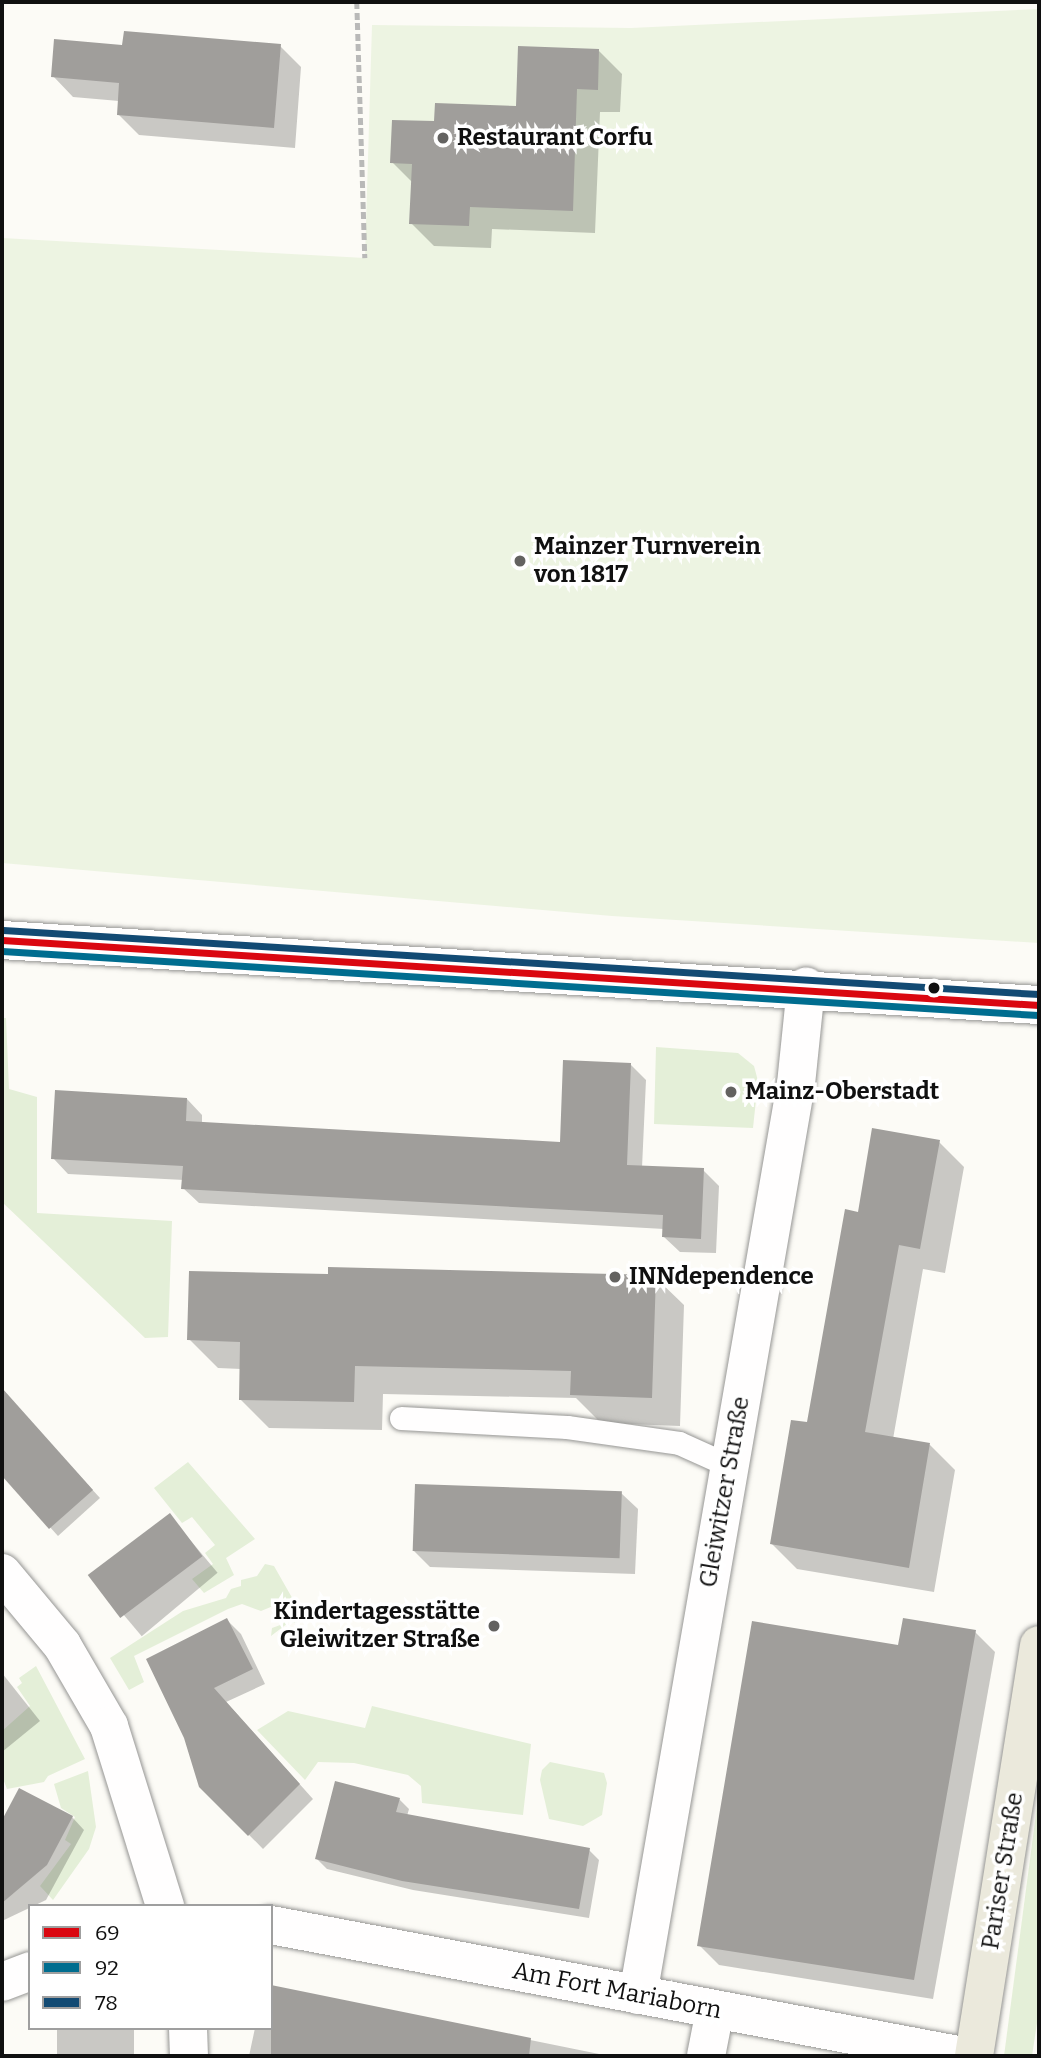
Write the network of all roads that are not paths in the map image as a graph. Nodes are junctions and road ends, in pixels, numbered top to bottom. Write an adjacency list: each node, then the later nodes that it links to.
1 (2, 940): 2 (street)
2 (806, 987): 3 (street); 5 (street, Gleiwitzer Straße)
3 (1039, 1005)
4 (401, 1418): 5 (lane)
5 (730, 1466): 12 (street, Gleiwitzer Straße)
6 (2, 1573): 8 (street)
7 (1039, 1645): 18 (main road, Pariser Straße)
8 (165, 1904)
9 (273, 1925): 12 (street, Am Fort Mariaborn)
10 (28, 1972): 11 (street)
11 (2, 1982)
12 (638, 1995): 13 (street, Am Fort Mariaborn)
13 (715, 2010): 16 (street); 17 (street, Am Fort Mariaborn)
14 (188, 2030): 15 (street)
15 (189, 2056)
16 (706, 2056)
17 (963, 2056)
18 (974, 2056)

